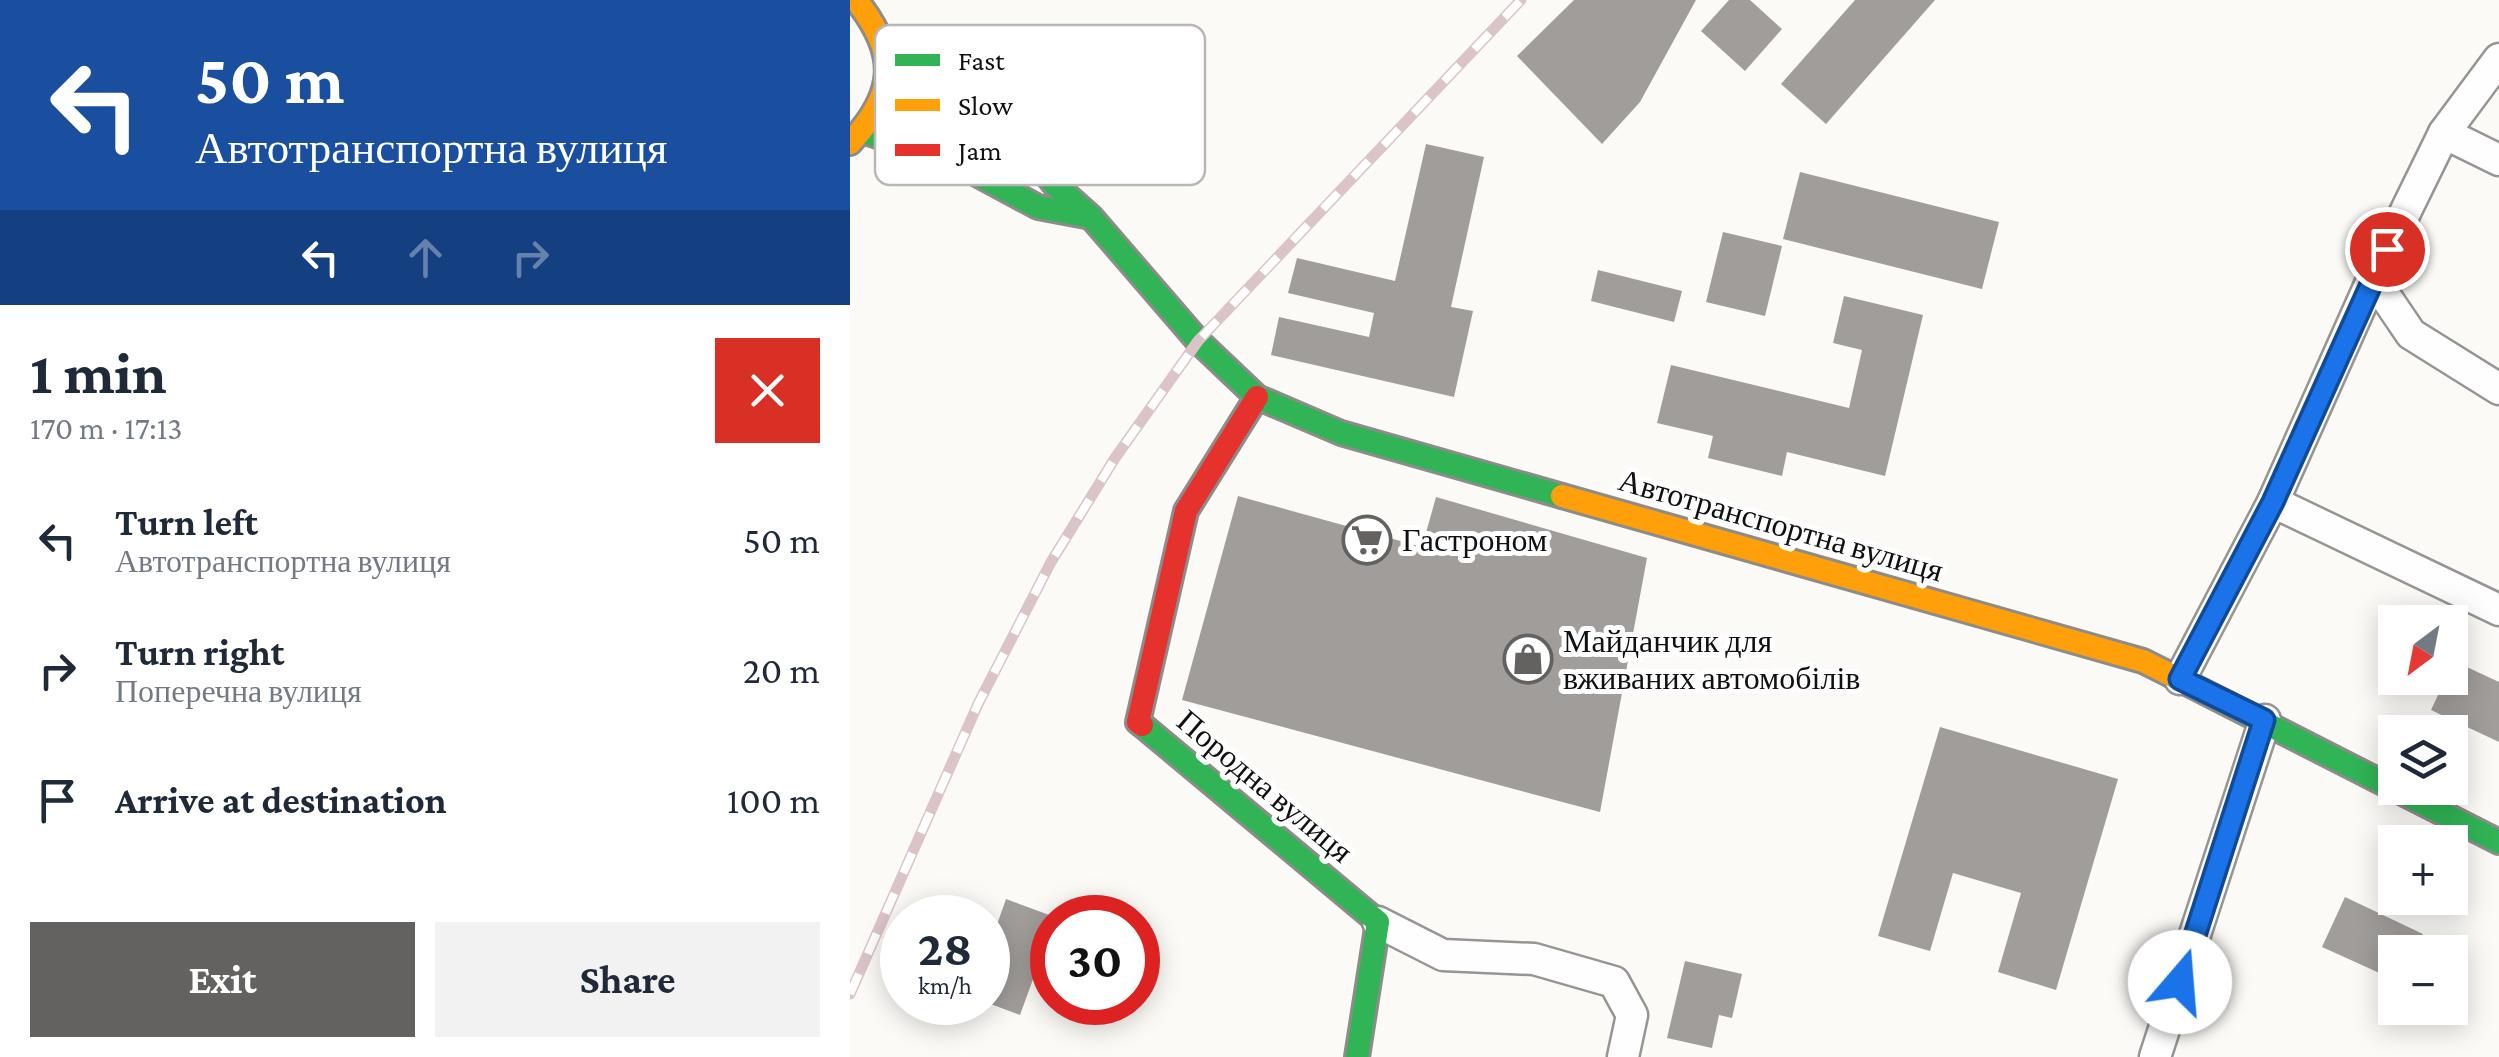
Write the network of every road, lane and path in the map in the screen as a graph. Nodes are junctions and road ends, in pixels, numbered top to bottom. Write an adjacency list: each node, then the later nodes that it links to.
1 (856, 0): 2 (main road)
2 (875, 11)
3 (2499, 59): 5 (street)
4 (875, 116): 6 (main road)
5 (2444, 133): 7 (street); 11 (street)
6 (856, 137)
7 (2499, 160)
8 (998, 185): 10 (main road)
9 (1055, 185): 10 (main road, Автотранспортна вулиця)
10 (1091, 217): 13 (main road, Автотранспортна вулиця)
11 (2372, 278): 12 (street); 14 (street)
12 (2499, 388)
13 (1258, 397): 16 (main road, Автотранспортна вулиця); 19 (main road, Породна вулиця)
14 (2273, 502): 15 (street); 16 (street)
15 (2499, 610)
16 (2180, 679): 17 (main road, Автотранспортна вулиця)
17 (2264, 720): 18 (main road, Автотранспортна вулиця); 22 (street)
18 (2499, 842)
19 (1378, 922): 20 (main road); 21 (street)
20 (1357, 1057)
21 (1623, 1057)
22 (2155, 1057)

